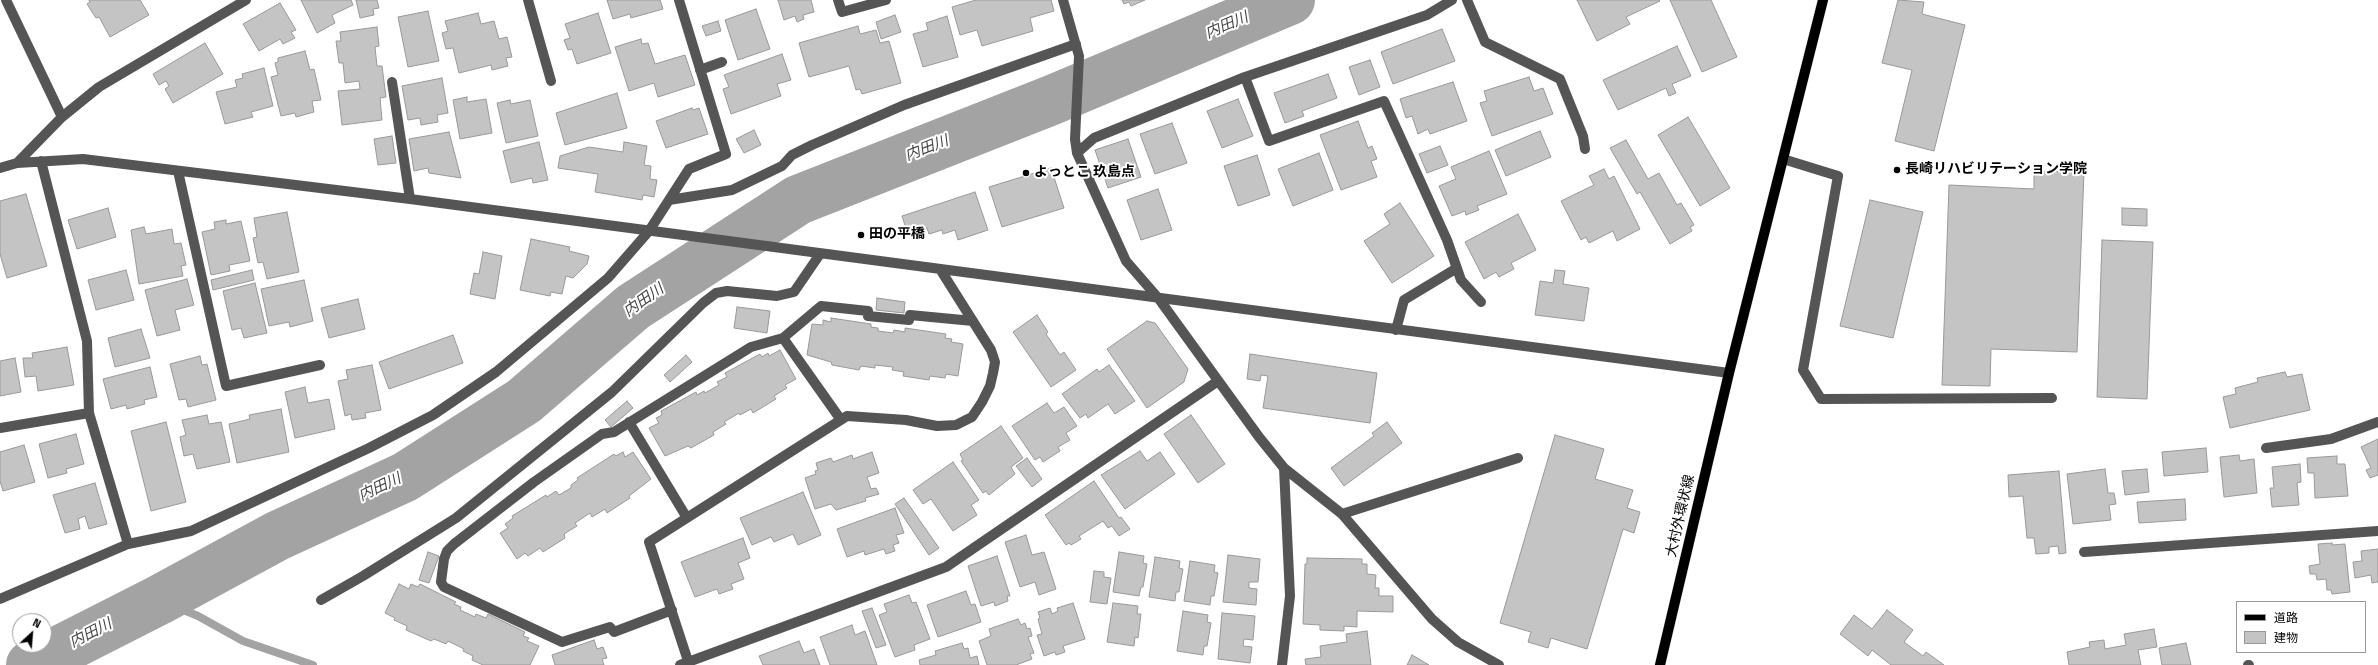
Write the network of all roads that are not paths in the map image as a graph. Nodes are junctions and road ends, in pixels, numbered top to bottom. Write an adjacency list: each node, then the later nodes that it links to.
1 (6, 0): 17 (street)
2 (246, 0): 17 (street)
3 (528, 0): 15 (street)
4 (679, 0): 13 (street)
5 (838, 0): 6 (street)
6 (886, 0)
7 (1063, 0): 11 (street)
8 (1452, 0): 14 (street)
9 (1467, 0): 18 (street)
10 (1823, 0): 20 (main road, 大村外環状線)
11 (1076, 44): 19 (street); 26 (street)
12 (722, 62): 13 (street)
13 (700, 70): 26 (street)
14 (1245, 77): 19 (street); 29 (street)
15 (552, 81)
16 (392, 82): 25 (street)
17 (62, 117): 22 (street)
18 (1585, 148)
19 (1077, 153): 31 (street)
20 (1783, 159): 37 (main road, 大村外環状線); 39 (street)
21 (41, 162): 22 (street); 24 (street); 40 (street)
22 (17, 163): 23 (street)
23 (0, 168)
24 (178, 171): 25 (street); 36 (street)
25 (410, 199): 27 (street)
26 (668, 200): 27 (street)
27 (649, 231): 28 (street); 51 (street)
28 (820, 254): 30 (street); 54 (street)
29 (1457, 268): 32 (street); 34 (street)
30 (940, 269): 31 (street); 33 (street)
31 (1159, 299): 34 (street); 38 (street)
32 (1481, 302)
33 (973, 321): 35 (street); 41 (street)
34 (1396, 330): 37 (street)
35 (783, 338): 41 (street); 42 (street)
36 (320, 365)
37 (1729, 373): 59 (main road, 大村外環状線)
38 (1218, 381): 47 (street); 56 (street)
39 (2052, 398)
40 (89, 413): 44 (street); 51 (street)
41 (841, 420): 49 (street)
42 (629, 422): 49 (street); 55 (street)
43 (2378, 422): 45 (street)
44 (0, 428)
45 (2266, 448)
46 (1518, 458): 48 (street)
47 (1284, 468): 48 (street); 57 (street)
48 (1342, 514): 58 (street)
49 (688, 518): 55 (street)
50 (2378, 531): 52 (street)
51 (128, 544): 53 (street)
52 (2084, 552)
53 (0, 599)
54 (321, 600)
55 (672, 610): 56 (street)
56 (684, 663)
57 (1282, 665)
58 (1499, 665)
59 (1660, 665)

